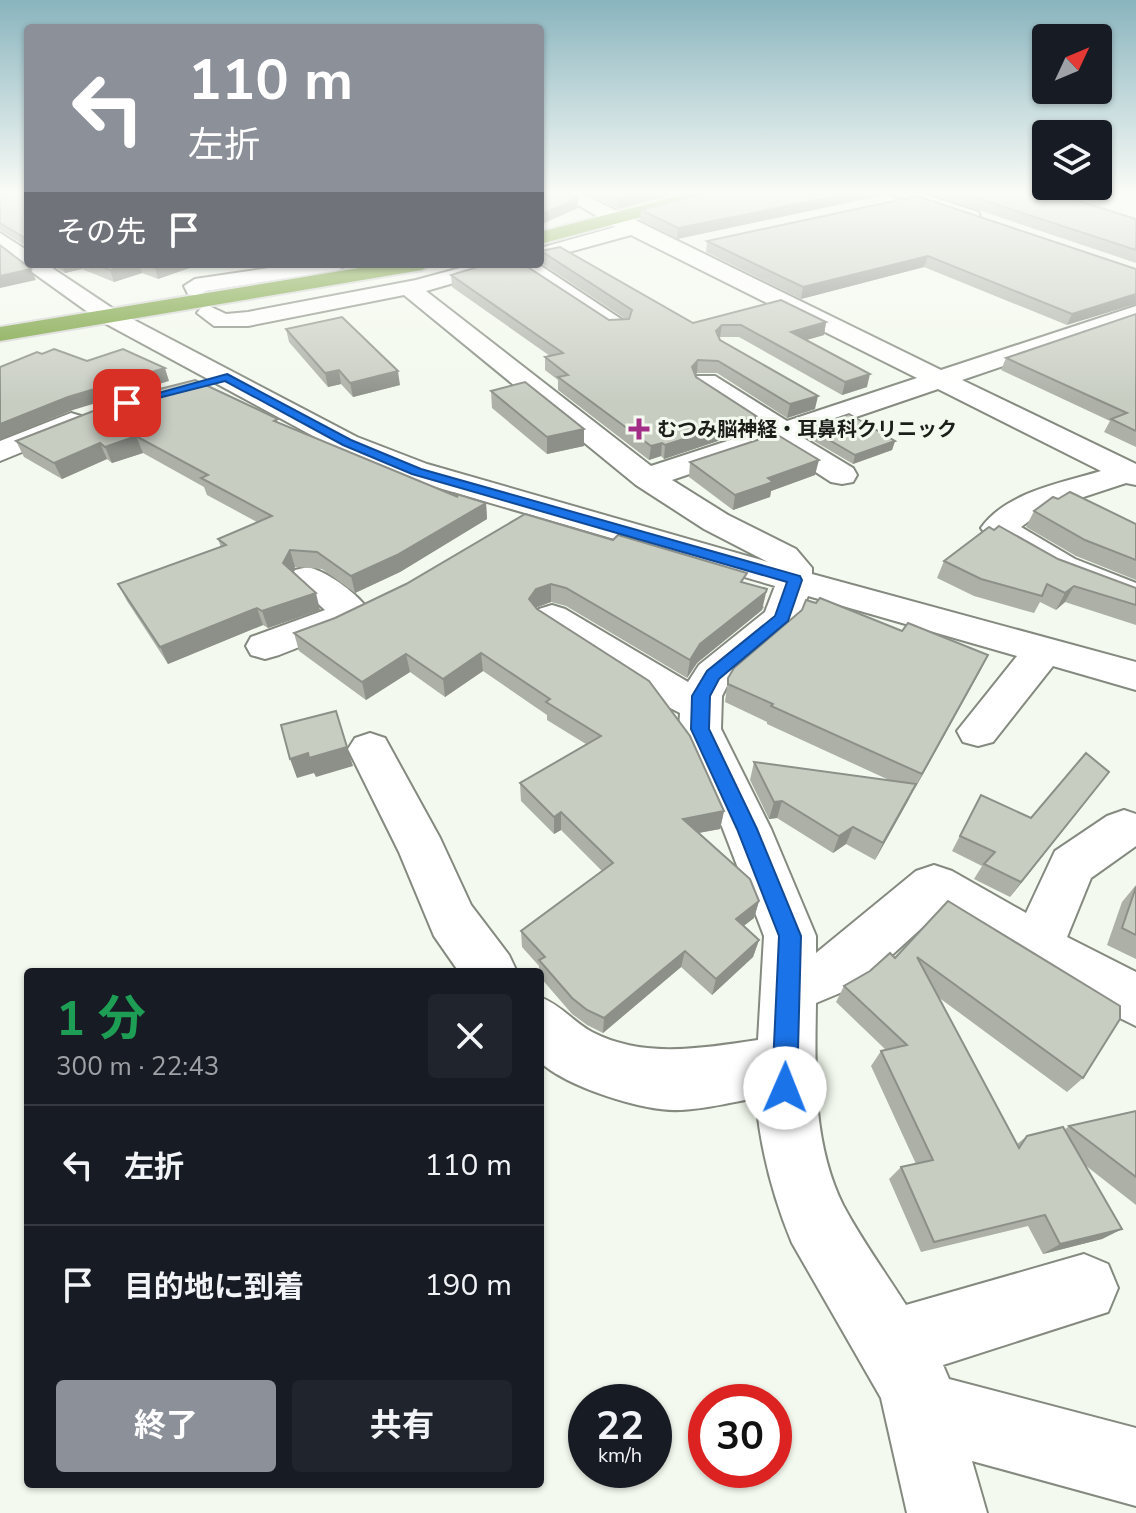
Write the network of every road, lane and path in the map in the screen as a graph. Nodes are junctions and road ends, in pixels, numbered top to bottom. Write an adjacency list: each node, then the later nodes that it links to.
1 (701, 262): 14 (street)
2 (39, 268): 10 (street)
3 (312, 268): 7 (street)
4 (471, 268): 6 (street)
5 (529, 268): 11 (street)
6 (416, 276): 8 (street); 10 (highway); 24 (street)
7 (196, 289)
8 (209, 313)
9 (1136, 313): 14 (street)
10 (107, 315): 12 (highway); 13 (street)
11 (618, 325)
12 (0, 334)
13 (227, 377): 16 (street); 25 (street)
14 (941, 379): 18 (street); 22 (street)
15 (706, 382): 20 (street)
16 (186, 388)
17 (818, 397): 18 (street)
18 (844, 411): 20 (street)
19 (100, 412): 21 (street)
20 (780, 433): 23 (street); 24 (street)
21 (0, 452)
22 (1132, 474): 29 (street)
23 (842, 475)
24 (647, 478): 28 (street)
25 (536, 508): 26 (street); 28 (street)
26 (496, 533)
27 (308, 578): 31 (street)
28 (795, 580): 32 (street); 34 (street)
29 (1136, 596)
30 (552, 617): 34 (street)
31 (265, 646)
32 (1044, 650): 33 (street); 35 (street)
33 (1136, 676)
34 (701, 706): 40 (street)
35 (978, 731)
36 (370, 749): 39 (street)
37 (1124, 829): 38 (street)
38 (1037, 947): 40 (street); 41 (street)
39 (487, 968)
40 (787, 989): 43 (street)
41 (1136, 1000)
42 (544, 1028): 43 (street)
43 (785, 1065): 45 (street)
44 (1084, 1288): 45 (street)
45 (890, 1345): 46 (street)
46 (920, 1409): 47 (street); 48 (street)
47 (1136, 1467)
48 (947, 1513)

